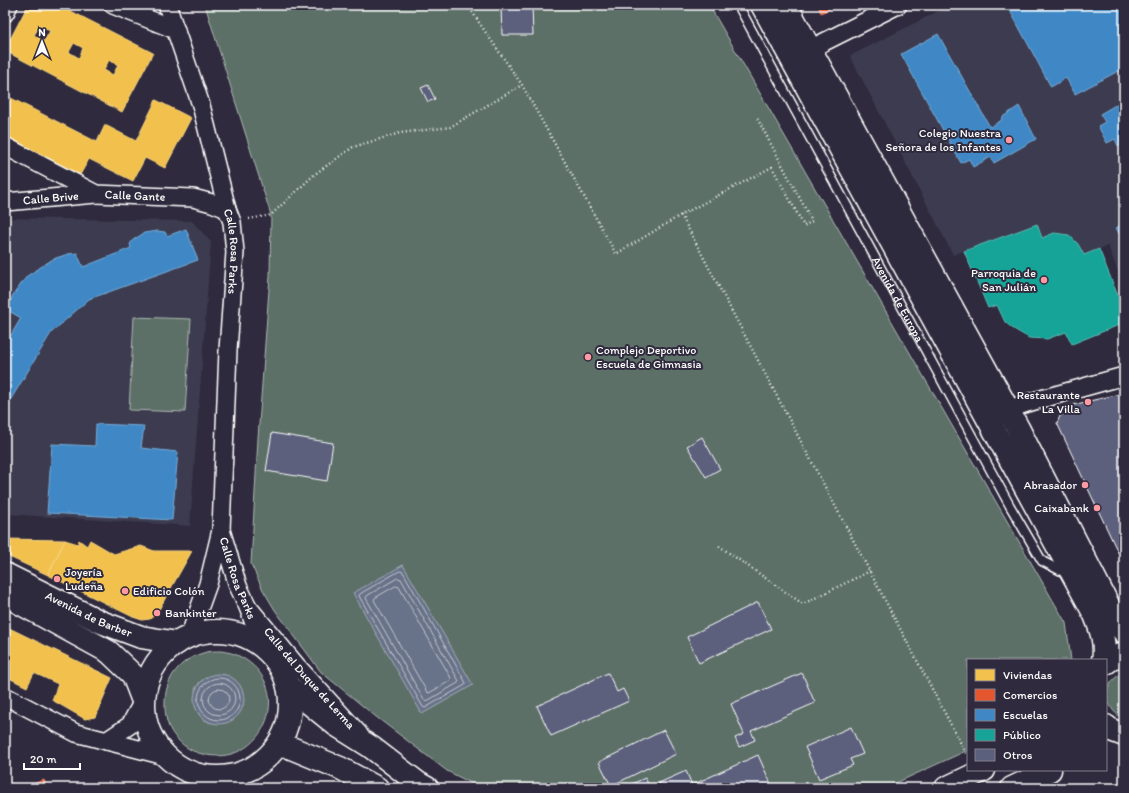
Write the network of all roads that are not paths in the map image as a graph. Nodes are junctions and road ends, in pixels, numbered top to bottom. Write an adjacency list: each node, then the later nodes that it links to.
1 (9, 5): 8 (street)
2 (113, 5): 9 (street)
3 (167, 5): 9 (street, Calle Rosa Parks)
4 (738, 5): 20 (lane, Avenida de Europa)
5 (762, 5): 17 (main road, Avenida de Europa)
6 (786, 5): 10 (main road)
7 (898, 5): 10 (street)
8 (5, 13)
9 (176, 30): 14 (street, Calle Rosa Parks)
10 (810, 49): 16 (main road)
11 (5, 146): 12 (street, Calle Gante)
12 (96, 194): 13 (street, Calle Brive); 14 (street, Calle Gante)
13 (5, 202)
14 (230, 216): 18 (street, Calle Rosa Parks)
15 (1124, 376): 16 (street)
16 (1007, 410): 17 (street); 23 (main road)
17 (990, 422): 20 (main road, Avenida de Europa)
18 (221, 530): 22 (street, Calle Rosa Parks); 24 (street, Calle Rosa Parks)
19 (5, 574): 24 (main road, Avenida de Barber)
20 (1074, 578): 27 (main road, Avenida de Europa)
21 (5, 595): 31 (main road, Avenida de Barber)
22 (248, 607): 25 (street, Calle Rosa Parks); 34 (street, Calle del Duque de Lerma)
23 (1124, 632)
24 (183, 640): 25 (main road); 31 (main road)
25 (263, 648): 29 (main road)
26 (1124, 654): 28 (main road)
27 (1103, 659)
28 (1107, 662)
29 (288, 686): 33 (main road); 34 (main road, Calle del Duque de Lerma)
30 (5, 696): 32 (street)
31 (144, 701): 32 (street); 35 (main road)
32 (106, 741): 35 (street)
33 (279, 743): 38 (main road); 40 (main road)
34 (371, 747): 41 (main road, Calle del Duque de Lerma)
35 (172, 761): 38 (main road); 39 (main road)
36 (982, 771): 42 (main road)
37 (1048, 771): 43 (main road)
38 (236, 781)
39 (186, 788)
40 (377, 788)
41 (427, 788)
42 (946, 788)
43 (1012, 788)

